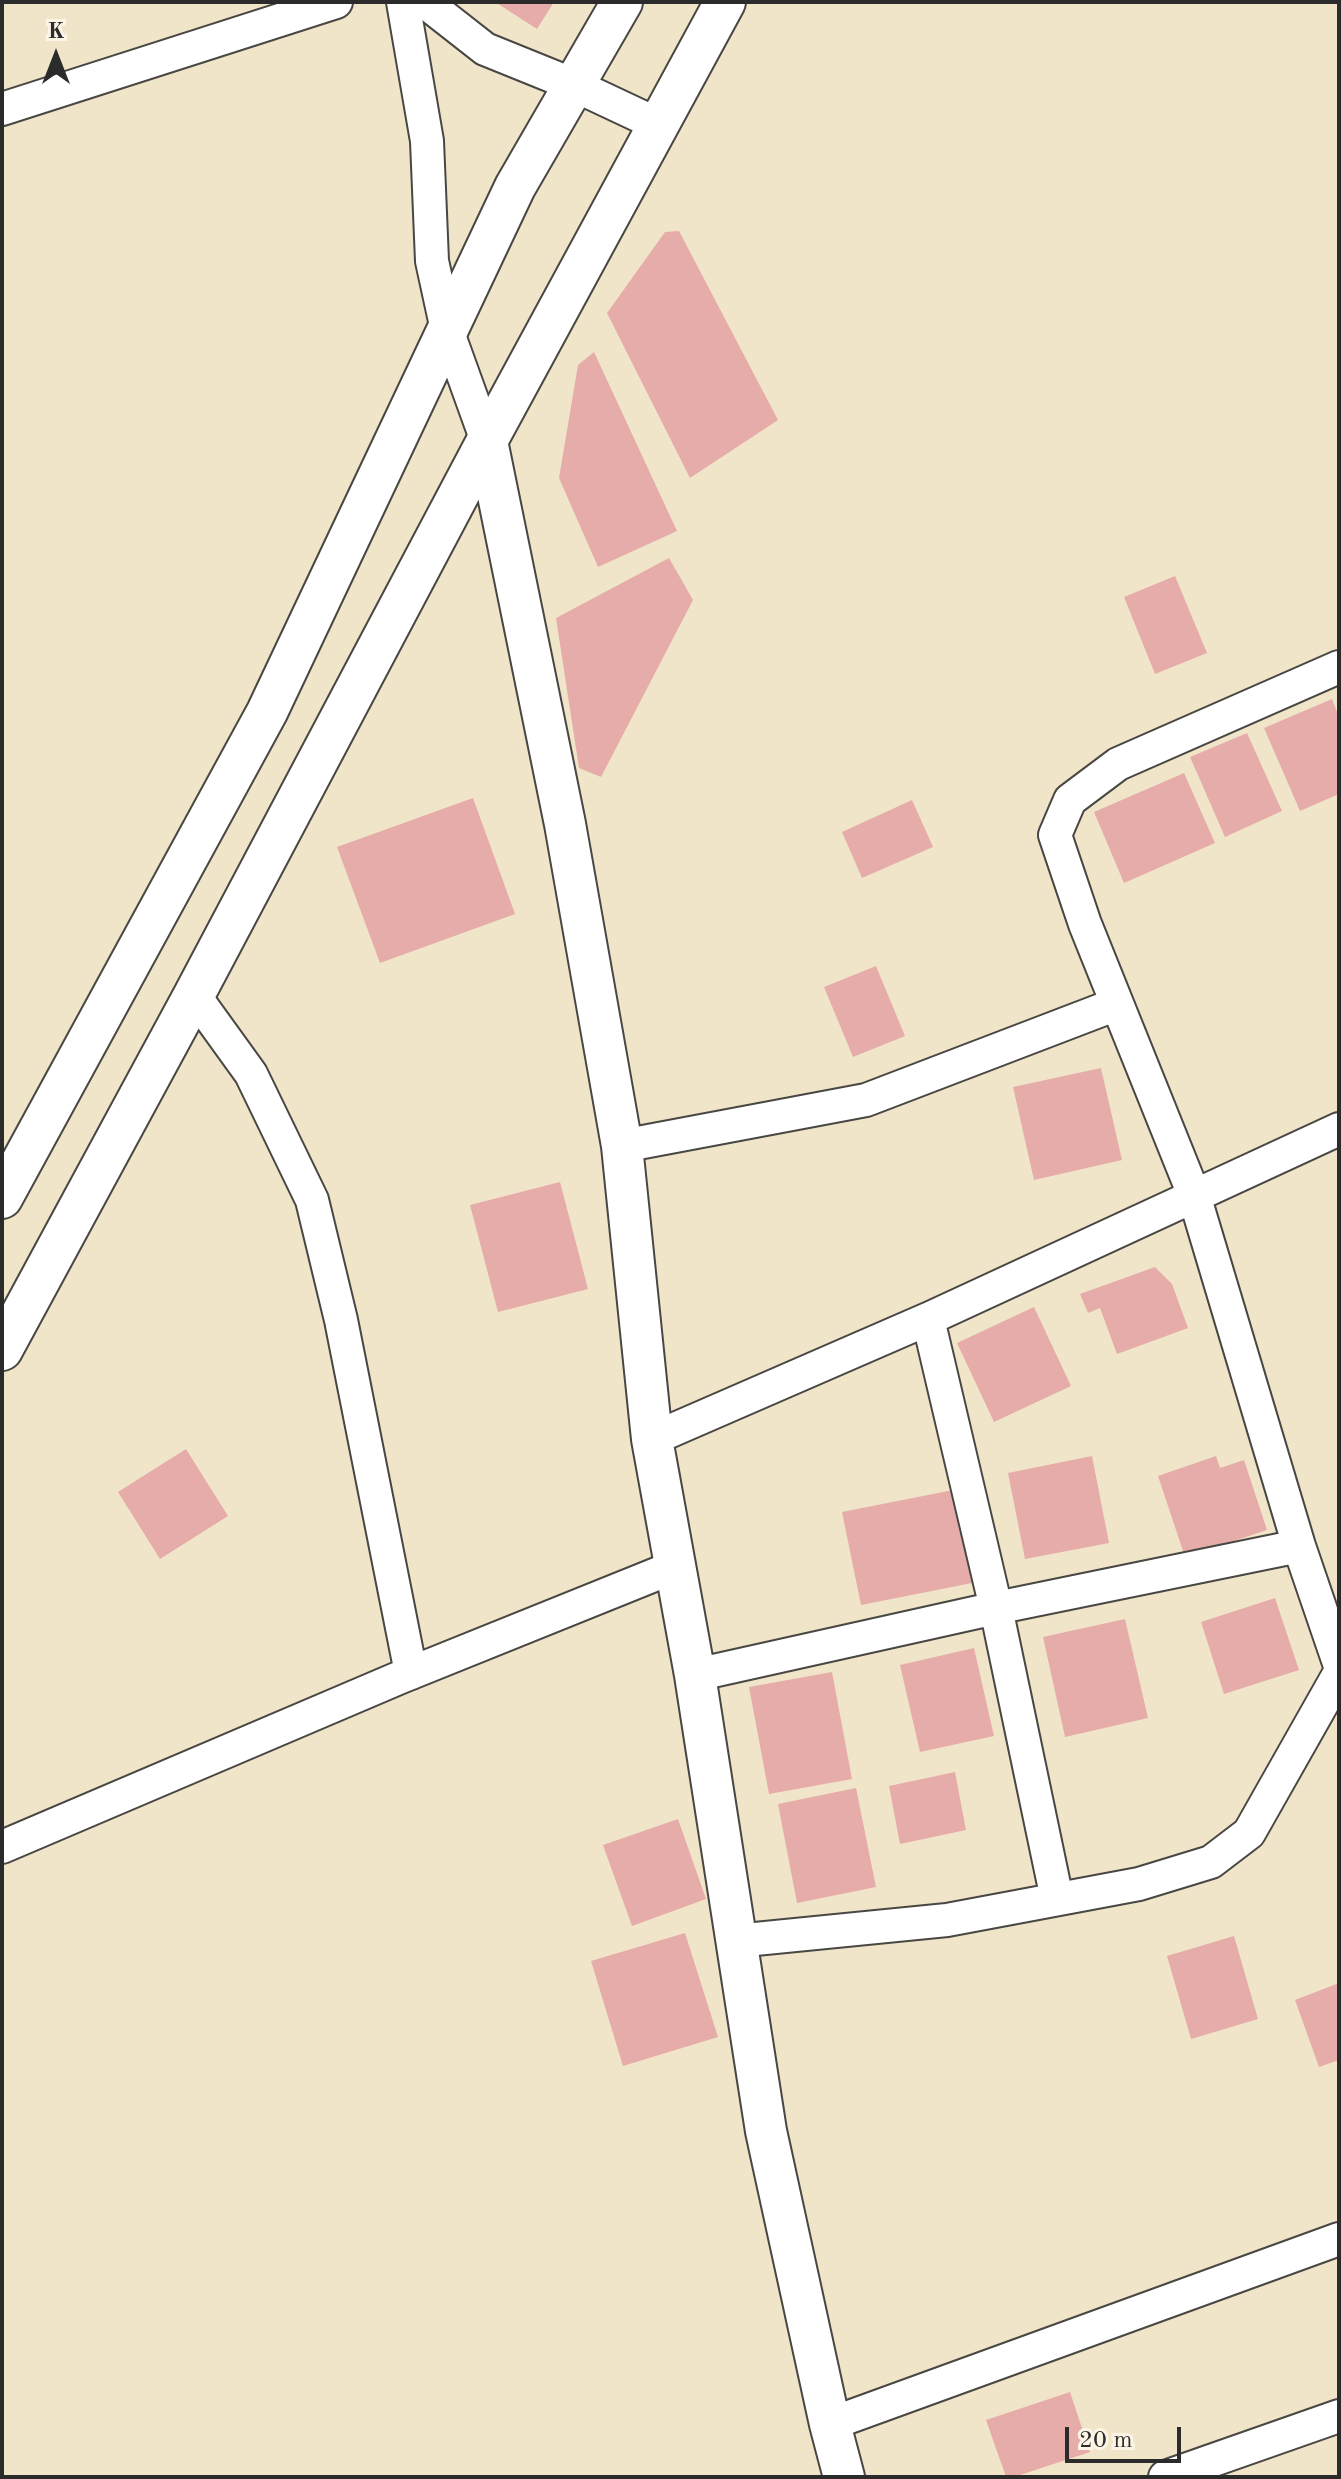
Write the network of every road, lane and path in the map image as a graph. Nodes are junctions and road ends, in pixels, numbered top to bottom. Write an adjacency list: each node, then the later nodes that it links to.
1 (336, 2): 7 (street)
2 (403, 2): 9 (street)
3 (425, 2): 6 (street)
4 (622, 2): 6 (street)
5 (725, 2): 8 (street)
6 (574, 85): 8 (street); 9 (street)
7 (2, 109)
8 (659, 125): 10 (street)
9 (447, 330): 10 (street); 17 (street)
10 (487, 441): 12 (street); 15 (street)
11 (1339, 667): 13 (street)
12 (194, 995): 19 (street); 25 (street)
13 (1117, 1004): 15 (street); 16 (street)
14 (1339, 1129): 16 (street)
15 (622, 1146): 20 (street)
16 (1194, 1195): 18 (street); 21 (street)
17 (2, 1198)
18 (928, 1319): 20 (street); 23 (street)
19 (2, 1350)
20 (652, 1439): 22 (street)
21 (1299, 1546): 23 (street); 24 (street)
22 (674, 1567): 25 (street); 27 (street)
23 (996, 1608): 27 (street); 29 (street)
24 (1339, 1663)
25 (411, 1673): 28 (street)
26 (1339, 1674): 29 (street)
27 (695, 1675): 30 (street)
28 (2, 1847)
29 (1057, 1899): 30 (street)
30 (735, 1941): 33 (street)
31 (1339, 2239): 33 (street)
32 (1339, 2416): 35 (street)
33 (830, 2424): 34 (street)
34 (844, 2477)
35 (1165, 2477)

